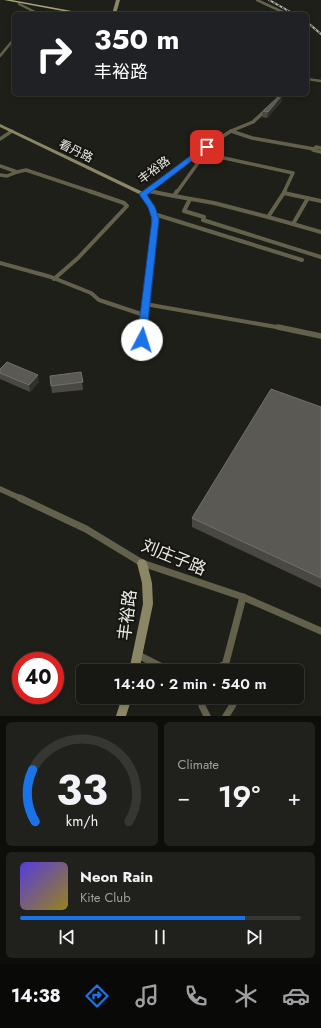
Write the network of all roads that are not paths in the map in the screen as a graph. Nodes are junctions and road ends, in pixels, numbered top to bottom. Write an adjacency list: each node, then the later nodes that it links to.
1 (6, 0): 8 (main road)
2 (118, 0): 9 (street)
3 (257, 0): 10 (street)
4 (0, 1): 5 (main road)
5 (19, 4): 6 (street); 7 (main road)
6 (35, 12)
7 (66, 12)
8 (75, 12)
9 (115, 12)
10 (283, 12)
11 (12, 41): 12 (street)
12 (0, 56)
13 (309, 78): 14 (street)
14 (321, 81)
15 (271, 105): 18 (street, 丰裕路)
16 (0, 125): 17 (street, 看丹路)
17 (12, 131): 19 (street); 26 (street, 看丹路)
18 (231, 131): 21 (street); 26 (street, 丰裕路)
19 (0, 139)
20 (321, 148): 21 (street)
21 (314, 149): 22 (street)
22 (321, 152)
23 (0, 166): 24 (street)
24 (17, 172): 25 (street); 39 (street)
25 (0, 175)
26 (145, 192): 28 (street); 32 (street, 丰裕路)
27 (284, 193): 28 (street); 29 (street); 33 (street)
28 (174, 196): 30 (street)
29 (308, 198): 31 (street); 34 (street)
30 (190, 199): 33 (street); 36 (street)
31 (321, 201)
32 (154, 214): 37 (street); 40 (street, 丰裕路)
33 (268, 217): 34 (street)
34 (293, 224): 35 (street)
35 (321, 232)
36 (321, 257)
37 (302, 260)
38 (0, 262): 39 (street)
39 (54, 279): 41 (street)
40 (145, 304): 41 (street, 丰裕路); 42 (street)
41 (144, 315): 43 (street, 丰裕路)
42 (321, 336)
43 (142, 340)
44 (0, 489): 45 (street, 刘庄子路)
45 (142, 563): 46 (street, 刘庄子路); 48 (street, 丰裕路)
46 (243, 597): 47 (street, 刘庄子路); 51 (street)
47 (321, 631)
48 (138, 655): 49 (street, 丰裕路); 50 (street)
49 (136, 664)
50 (155, 664)
51 (228, 664)
52 (125, 704): 55 (street)
53 (202, 704): 56 (street)
54 (233, 704): 57 (street)
55 (121, 716)
56 (207, 716)
57 (226, 716)

